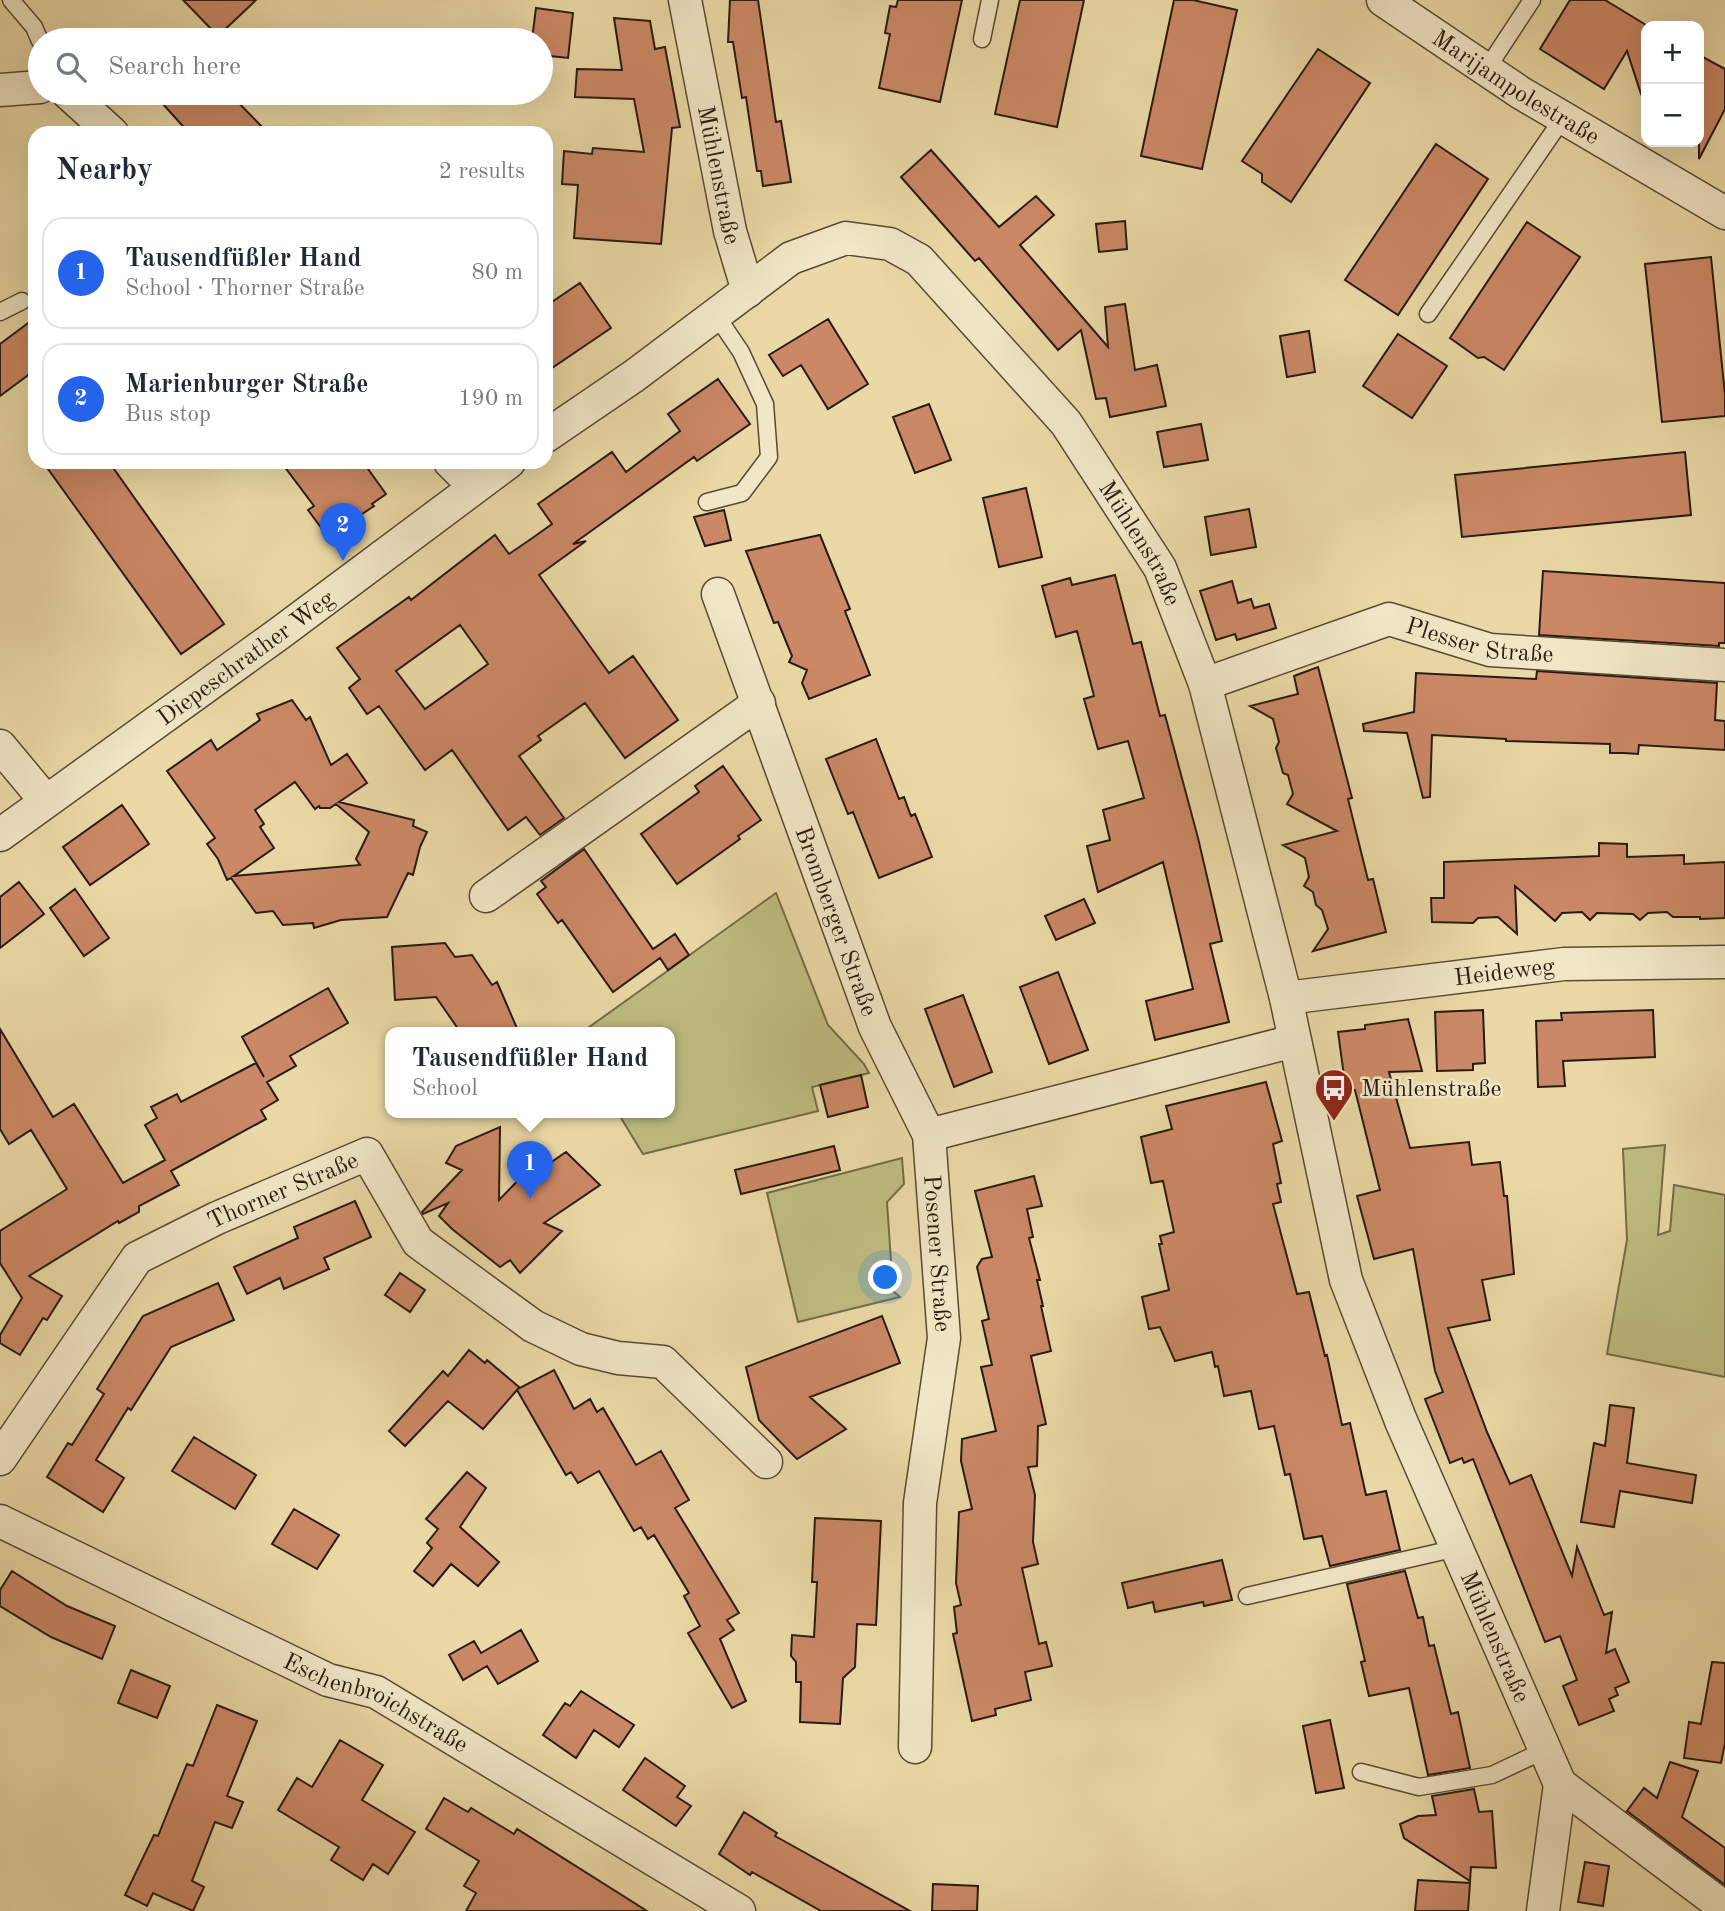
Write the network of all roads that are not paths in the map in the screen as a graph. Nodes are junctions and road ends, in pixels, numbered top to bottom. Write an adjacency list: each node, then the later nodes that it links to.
1 (11, 0): 6 (lane)
2 (685, 0): 15 (street, Mühlenstraße)
3 (990, 0): 7 (lane)
4 (1383, 0): 8 (street, Marijampolestraße)
5 (1532, 0): 8 (lane)
6 (34, 28)
7 (982, 39)
8 (1486, 70): 12 (street, Marijampolestraße)
9 (28, 88): 10 (street)
10 (0, 90)
11 (81, 105): 13 (street)
12 (1563, 118): 14 (street, Marijampolestraße); 18 (lane)
13 (104, 126)
14 (1725, 213)
15 (748, 291): 19 (street); 27 (street, Mühlenstraße)
16 (22, 300): 17 (lane)
17 (0, 312)
18 (1428, 314)
19 (716, 315): 20 (street); 24 (lane)
20 (553, 431)
21 (457, 469): 23 (street)
22 (499, 469): 23 (street, Diepeschrather Weg)
23 (474, 486): 30 (street, Diepeschrather Weg)
24 (708, 502)
25 (718, 594): 28 (street, Bromberger Straße)
26 (1725, 665): 27 (street, Plesser Straße)
27 (1205, 684): 34 (street, Mühlenstraße)
28 (759, 703): 32 (street); 36 (street, Bromberger Straße)
29 (0, 746): 30 (street)
30 (45, 800): 31 (street, Diepeschrather Weg)
31 (0, 835)
32 (486, 896)
33 (1725, 962): 34 (street, Heideweg)
34 (1286, 998): 35 (street, Mühlenstraße)
35 (1294, 1041): 36 (street); 40 (street, Mühlenstraße)
36 (929, 1135): 42 (street, Posener Straße)
37 (0, 1459): 38 (street, Thorner Straße)
38 (765, 1462)
39 (0, 1521): 47 (street, Eschenbroichstraße)
40 (1457, 1548): 41 (lane); 43 (street, Mühlenstraße)
41 (1247, 1596)
42 (915, 1747)
43 (1545, 1749): 44 (lane); 45 (street, Mühlenstraße)
44 (1361, 1772)
45 (1560, 1784): 46 (street, Mühlenstraße); 48 (street)
46 (1725, 1908)
47 (739, 1911)
48 (1543, 1911)

